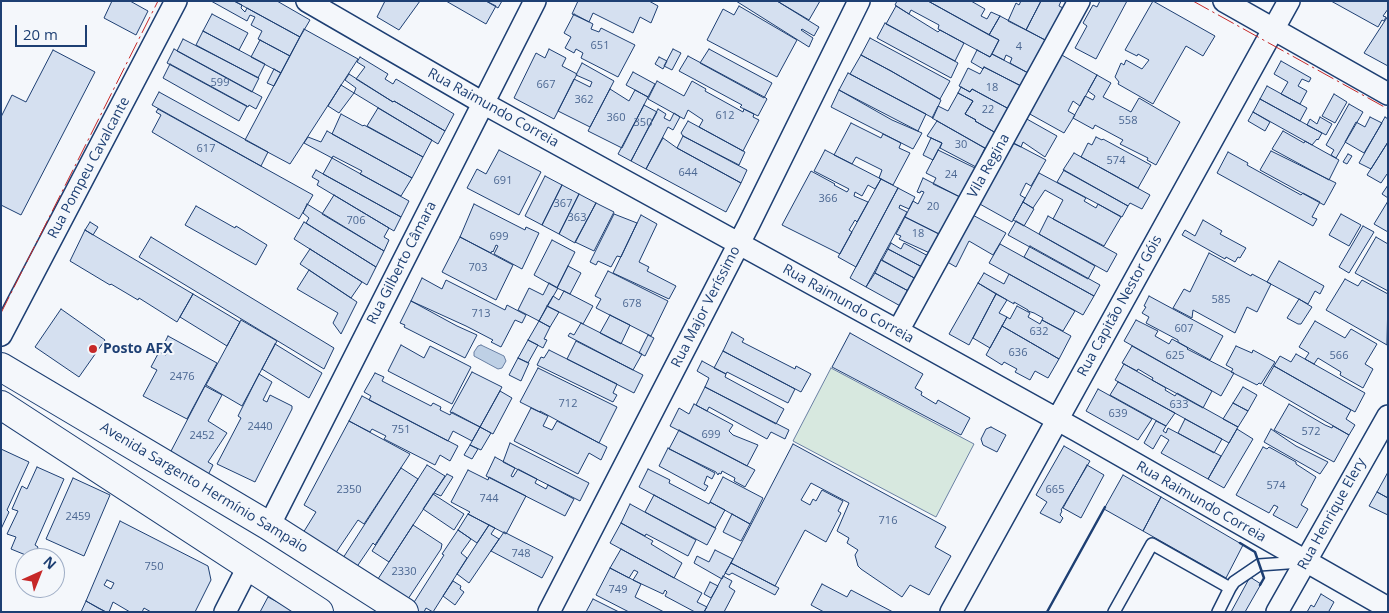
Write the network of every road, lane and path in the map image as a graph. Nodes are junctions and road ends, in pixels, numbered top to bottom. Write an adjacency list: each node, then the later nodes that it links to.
1 (176, 1): 13 (street, Rua Pompeu Cavalcante)
2 (307, 1): 10 (street, Rua Raimundo Correia)
3 (536, 1): 10 (street, Rua Gilberto Câmara)
4 (860, 1): 11 (street, Rua Major Veríssimo)
5 (1079, 1): 12 (street, Vila Regina)
6 (1224, 1): 8 (street)
7 (1288, 1): 8 (street, Rua Capitão Nestor Góis)
8 (1273, 29): 9 (street); 17 (street, Rua Capitão Nestor Góis)
9 (1388, 94)
10 (483, 103): 11 (street, Rua Raimundo Correia); 18 (street, Rua Gilberto Câmara)
11 (739, 244): 12 (street, Rua Raimundo Correia); 26 (street, Rua Major Veríssimo)
12 (898, 330): 17 (street, Rua Raimundo Correia)
13 (1, 335)
14 (1, 367): 18 (main road, Avenida Sargento Hermínio Sampaio)
15 (1, 405): 20 (main road)
16 (1388, 416): 19 (street, Rua Henrique Elery)
17 (1057, 420): 19 (street, Rua Raimundo Correia); 27 (street, Rua Capitão Nestor Góis)
18 (269, 526): 25 (main road, Avenida Sargento Hermínio Sampaio)
19 (1305, 561): 21 (lane); 22 (street, Rua Raimundo Correia); 30 (street, Rua Henrique Elery)
20 (248, 567): 23 (street); 24 (main road)
21 (1230, 588): 28 (lane); 29 (lane)
22 (1388, 608)
23 (225, 612)
24 (319, 612)
25 (404, 612)
26 (550, 612)
27 (951, 612)
28 (1114, 612)
29 (1218, 612)
30 (1278, 612)

